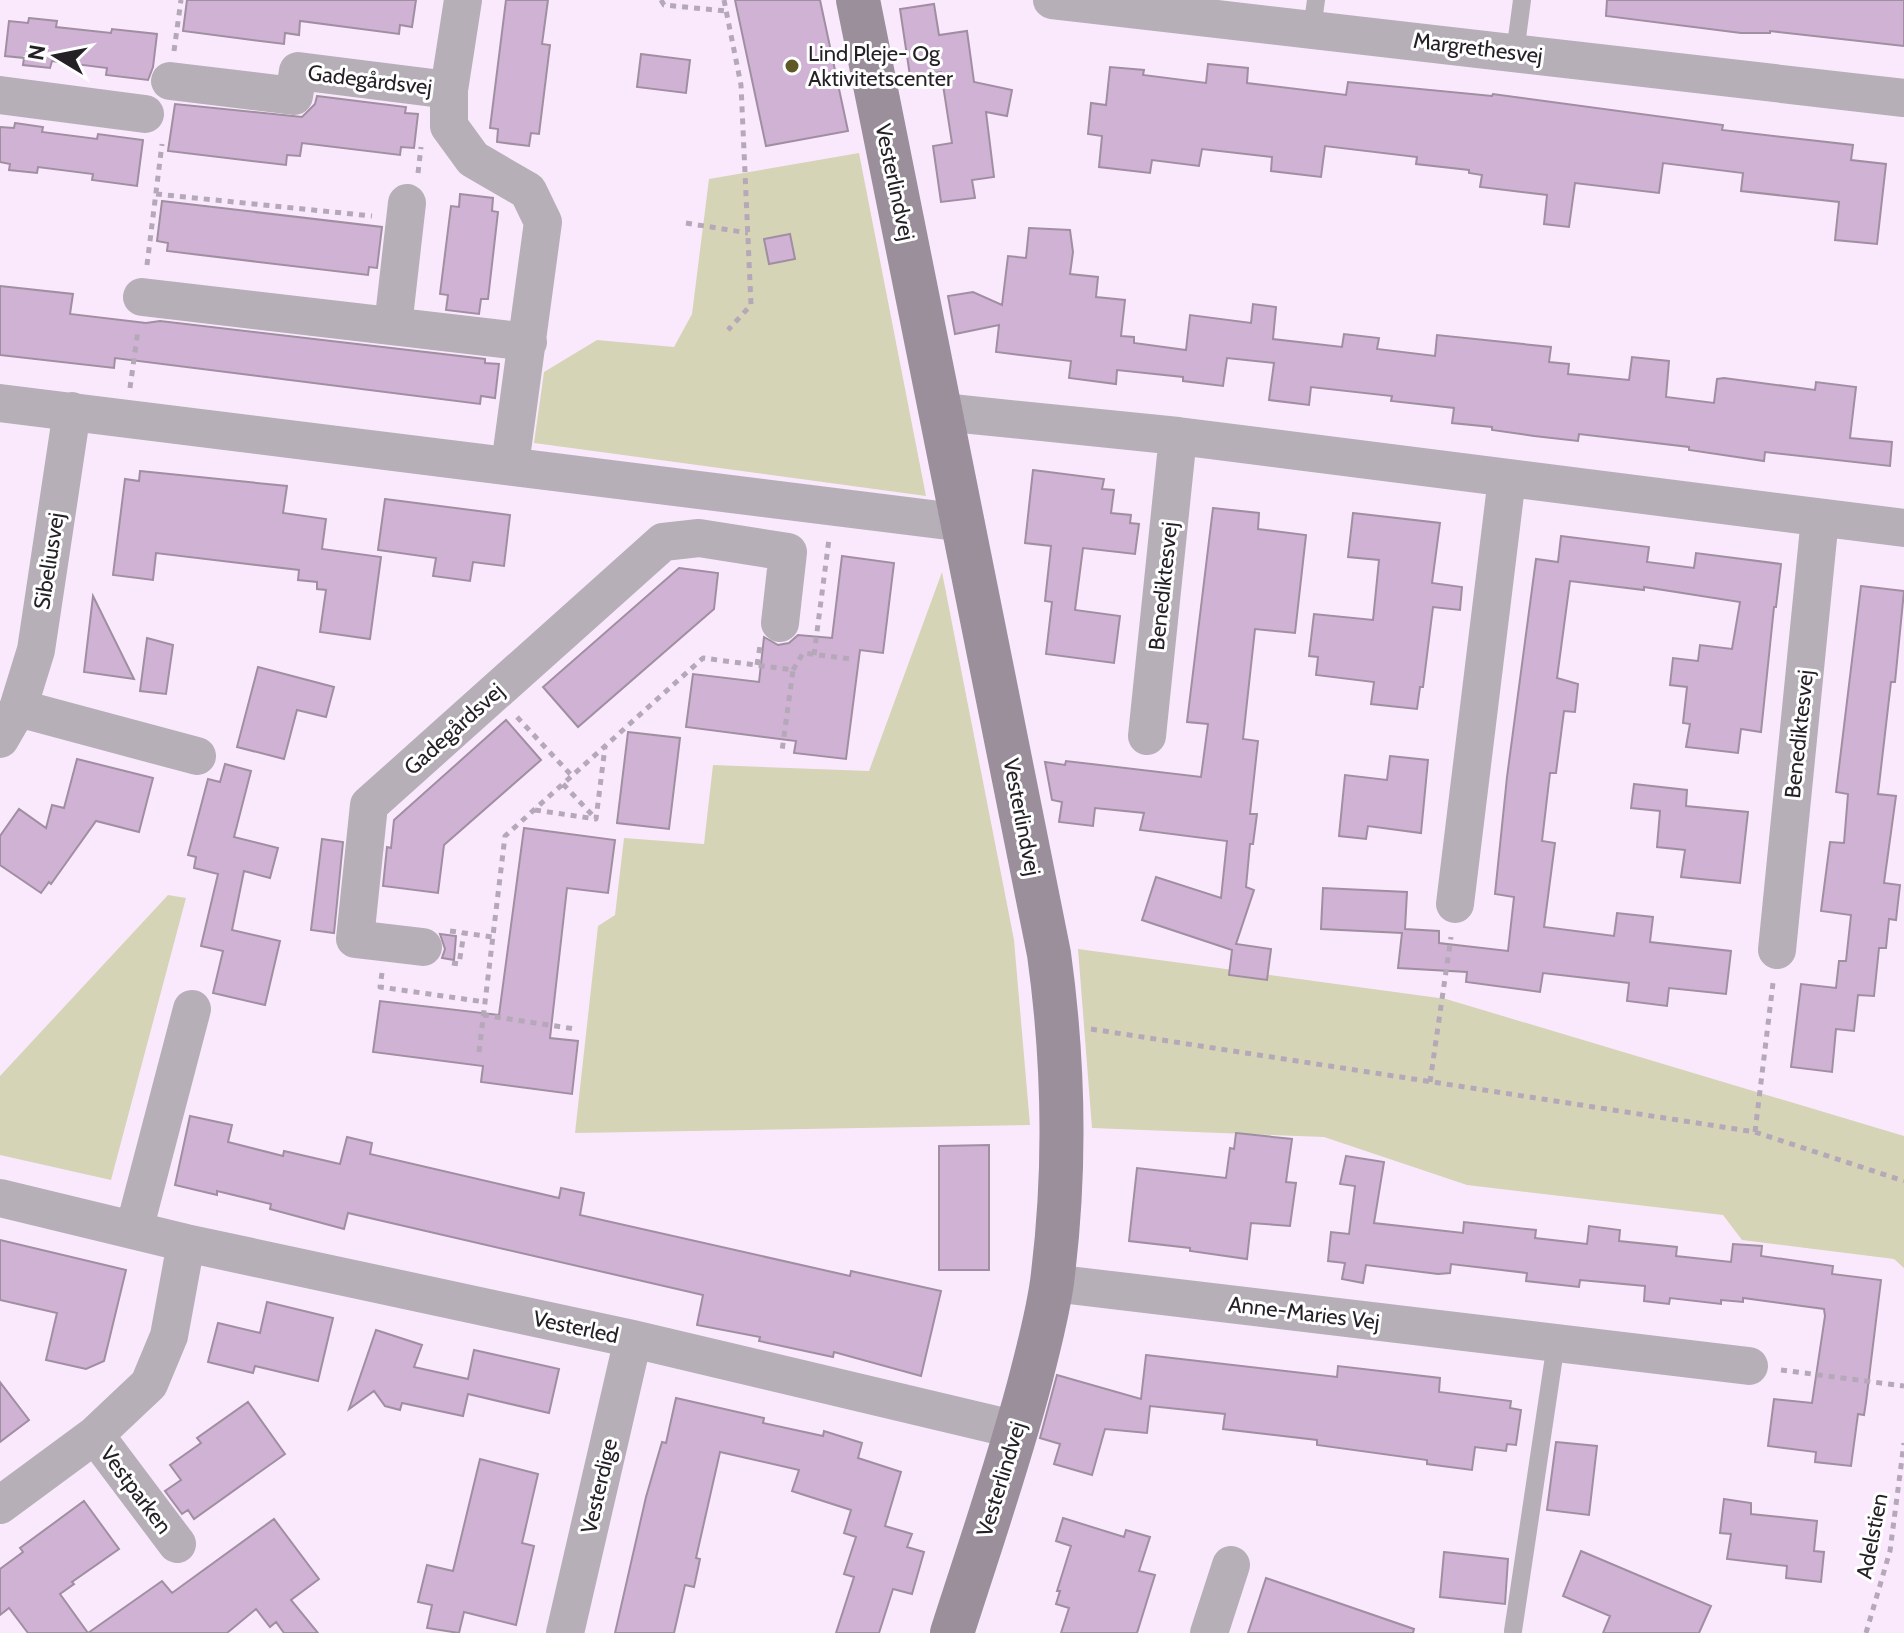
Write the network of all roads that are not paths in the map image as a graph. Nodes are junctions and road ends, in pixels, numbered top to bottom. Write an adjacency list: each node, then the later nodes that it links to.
1 (463, 0): 9 (street, Gadegårdsvej)
2 (858, 0): 19 (street, Vesterlindvej)
3 (1052, 0): 5 (street, Margrethesvej)
4 (1522, 0): 7 (lane)
5 (1232, 10): 6 (street, Margrethesvej)
6 (1314, 14): 7 (street, Margrethesvej)
7 (1515, 53): 11 (street, Margrethesvej)
8 (170, 81): 9 (street, Gadegårdsvej)
9 (449, 90): 16 (street, Gadegårdsvej)
10 (0, 95): 12 (street)
11 (1904, 98)
12 (145, 114)
13 (406, 211): 15 (street)
14 (142, 297): 15 (street)
15 (393, 326): 16 (street)
16 (528, 342): 21 (street, Gadegårdsvej)
17 (0, 403): 18 (street)
18 (72, 411): 21 (street); 29 (street, Sibeliusvej)
19 (942, 412): 20 (street); 25 (street, Vesterlindvej)
20 (1178, 436): 22 (street); 30 (street, Benediktesvej)
21 (510, 465): 23 (street)
22 (1507, 478): 24 (street); 32 (street)
23 (707, 490): 25 (street); 27 (street)
24 (1820, 518): 26 (street); 34 (street, Benediktesvej)
25 (964, 523): 39 (street, Vesterlindvej)
26 (1904, 528)
27 (699, 538): 28 (street, Gadegårdsvej); 33 (street, Gadegårdsvej)
28 (780, 623)
29 (9, 724): 31 (street, Sibeliusvej)
30 (1147, 736)
31 (197, 756)
32 (1455, 904)
33 (423, 947)
34 (1777, 950)
35 (192, 1009): 37 (street)
36 (0, 1198): 37 (street, Vesterled)
37 (134, 1230): 38 (street, Vesterled)
38 (186, 1243): 40 (street, Vesterled); 44 (street, Vestparken)
39 (1052, 1283): 41 (street, Anne-Maries Vej); 43 (street, Vesterlindvej)
40 (633, 1339): 43 (street, Vesterled); 49 (street, Vesterdige)
41 (1556, 1343): 42 (street, Anne-Maries Vej); 48 (lane)
42 (1749, 1366)
43 (1017, 1430): 50 (street, Vesterlindvej)
44 (95, 1435): 45 (street, Vestparken); 46 (street, Vestparken)
45 (0, 1505)
46 (177, 1544)
47 (1231, 1565): 51 (street)
48 (1513, 1631)
49 (565, 1633)
50 (952, 1633)
51 (1209, 1633)

